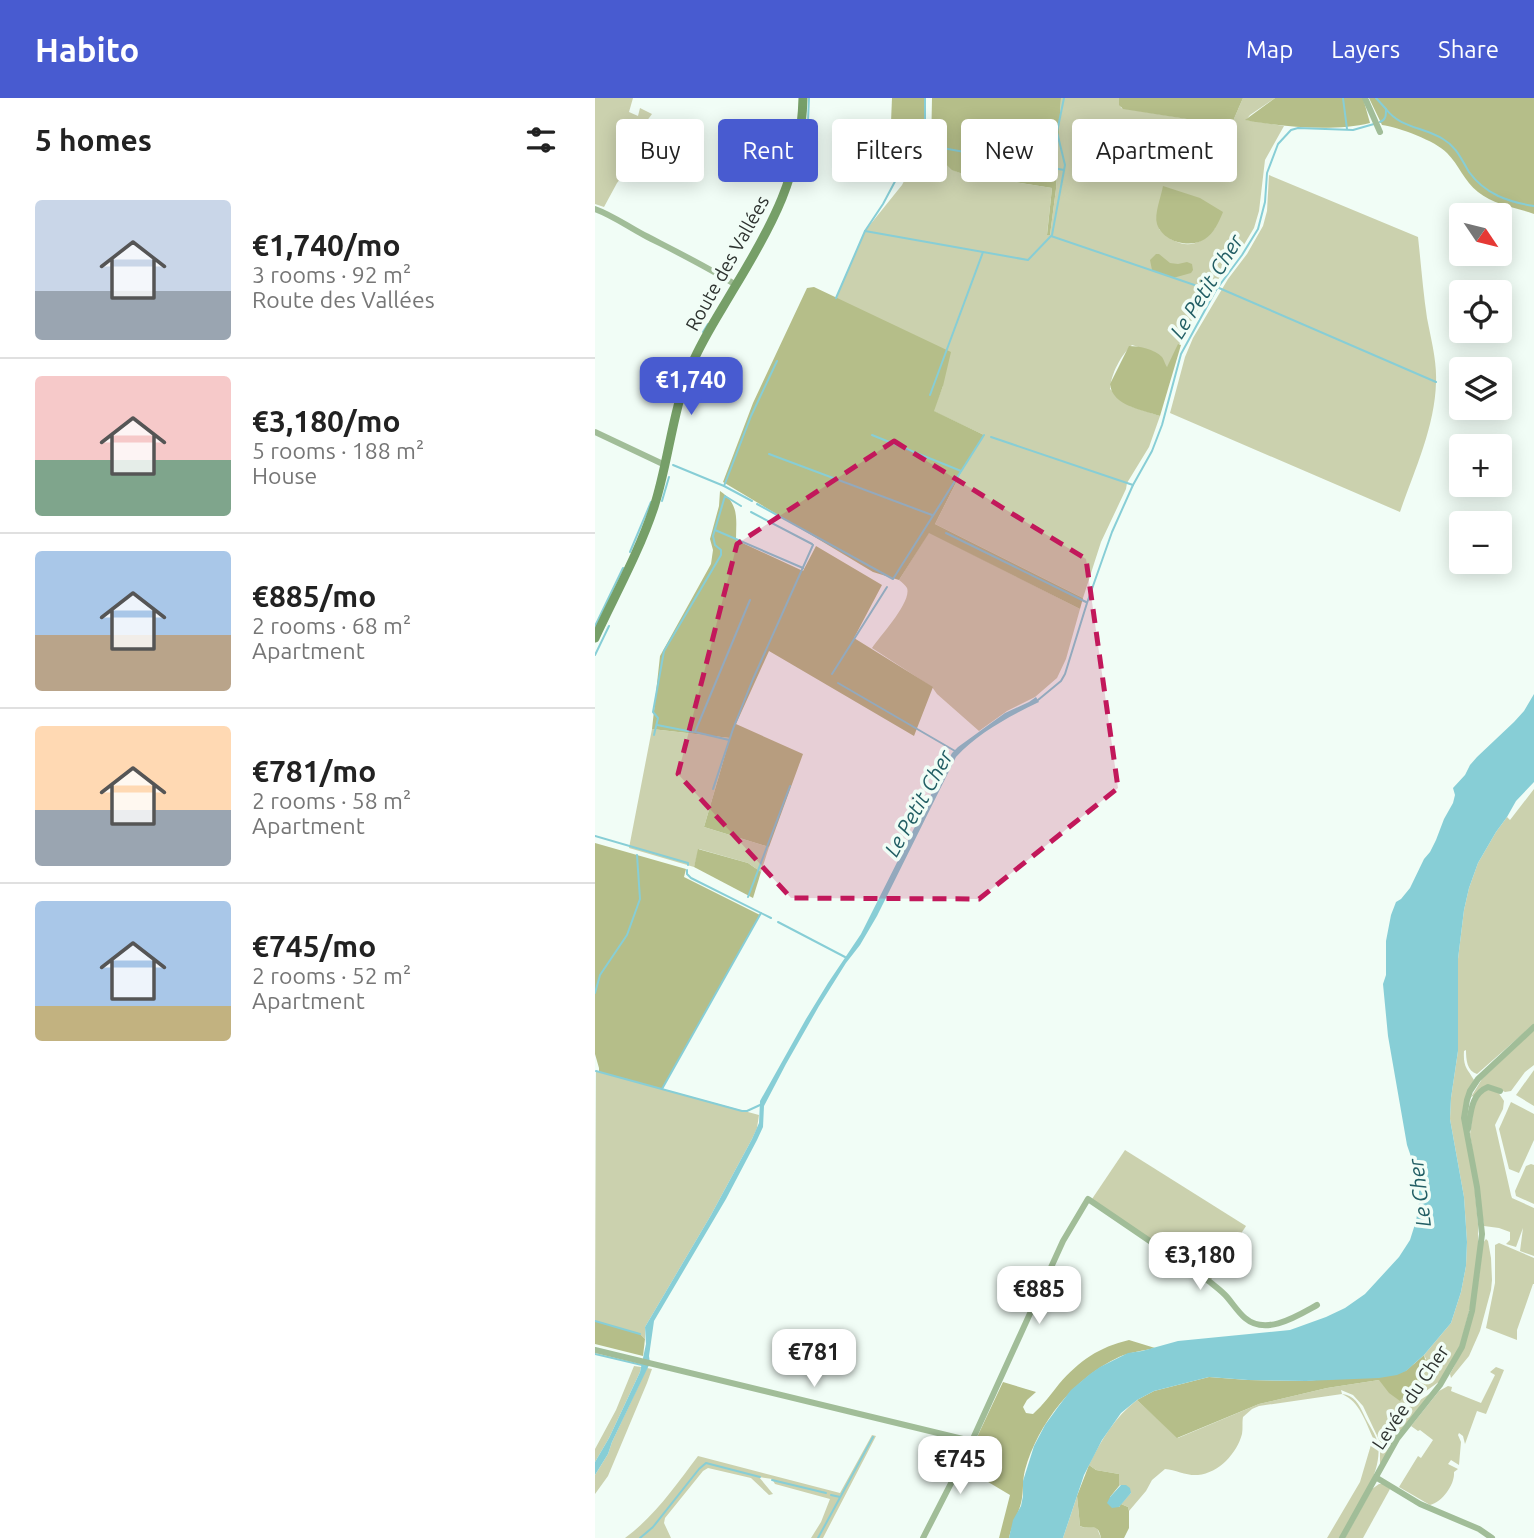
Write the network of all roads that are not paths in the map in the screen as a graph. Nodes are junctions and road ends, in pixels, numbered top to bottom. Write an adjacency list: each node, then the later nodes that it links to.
1 (803, 98): 5 (main road, Route des Vallées)
2 (1365, 98): 3 (street)
3 (1380, 132)
4 (595, 209): 5 (street)
5 (736, 285): 7 (main road, Route des Vallées)
6 (595, 432): 7 (street)
7 (665, 465): 8 (main road, Route des Vallées)
8 (595, 638)
9 (1534, 1027): 11 (street)
10 (1500, 1091): 11 (street)
11 (1470, 1101): 15 (street, Levée du Cher)
12 (1317, 1305): 14 (street)
13 (595, 1350): 14 (street)
14 (971, 1441): 16 (street)
15 (1377, 1478): 17 (street, Levée du Cher); 18 (street)
16 (923, 1538)
17 (1342, 1538)
18 (1492, 1538)

